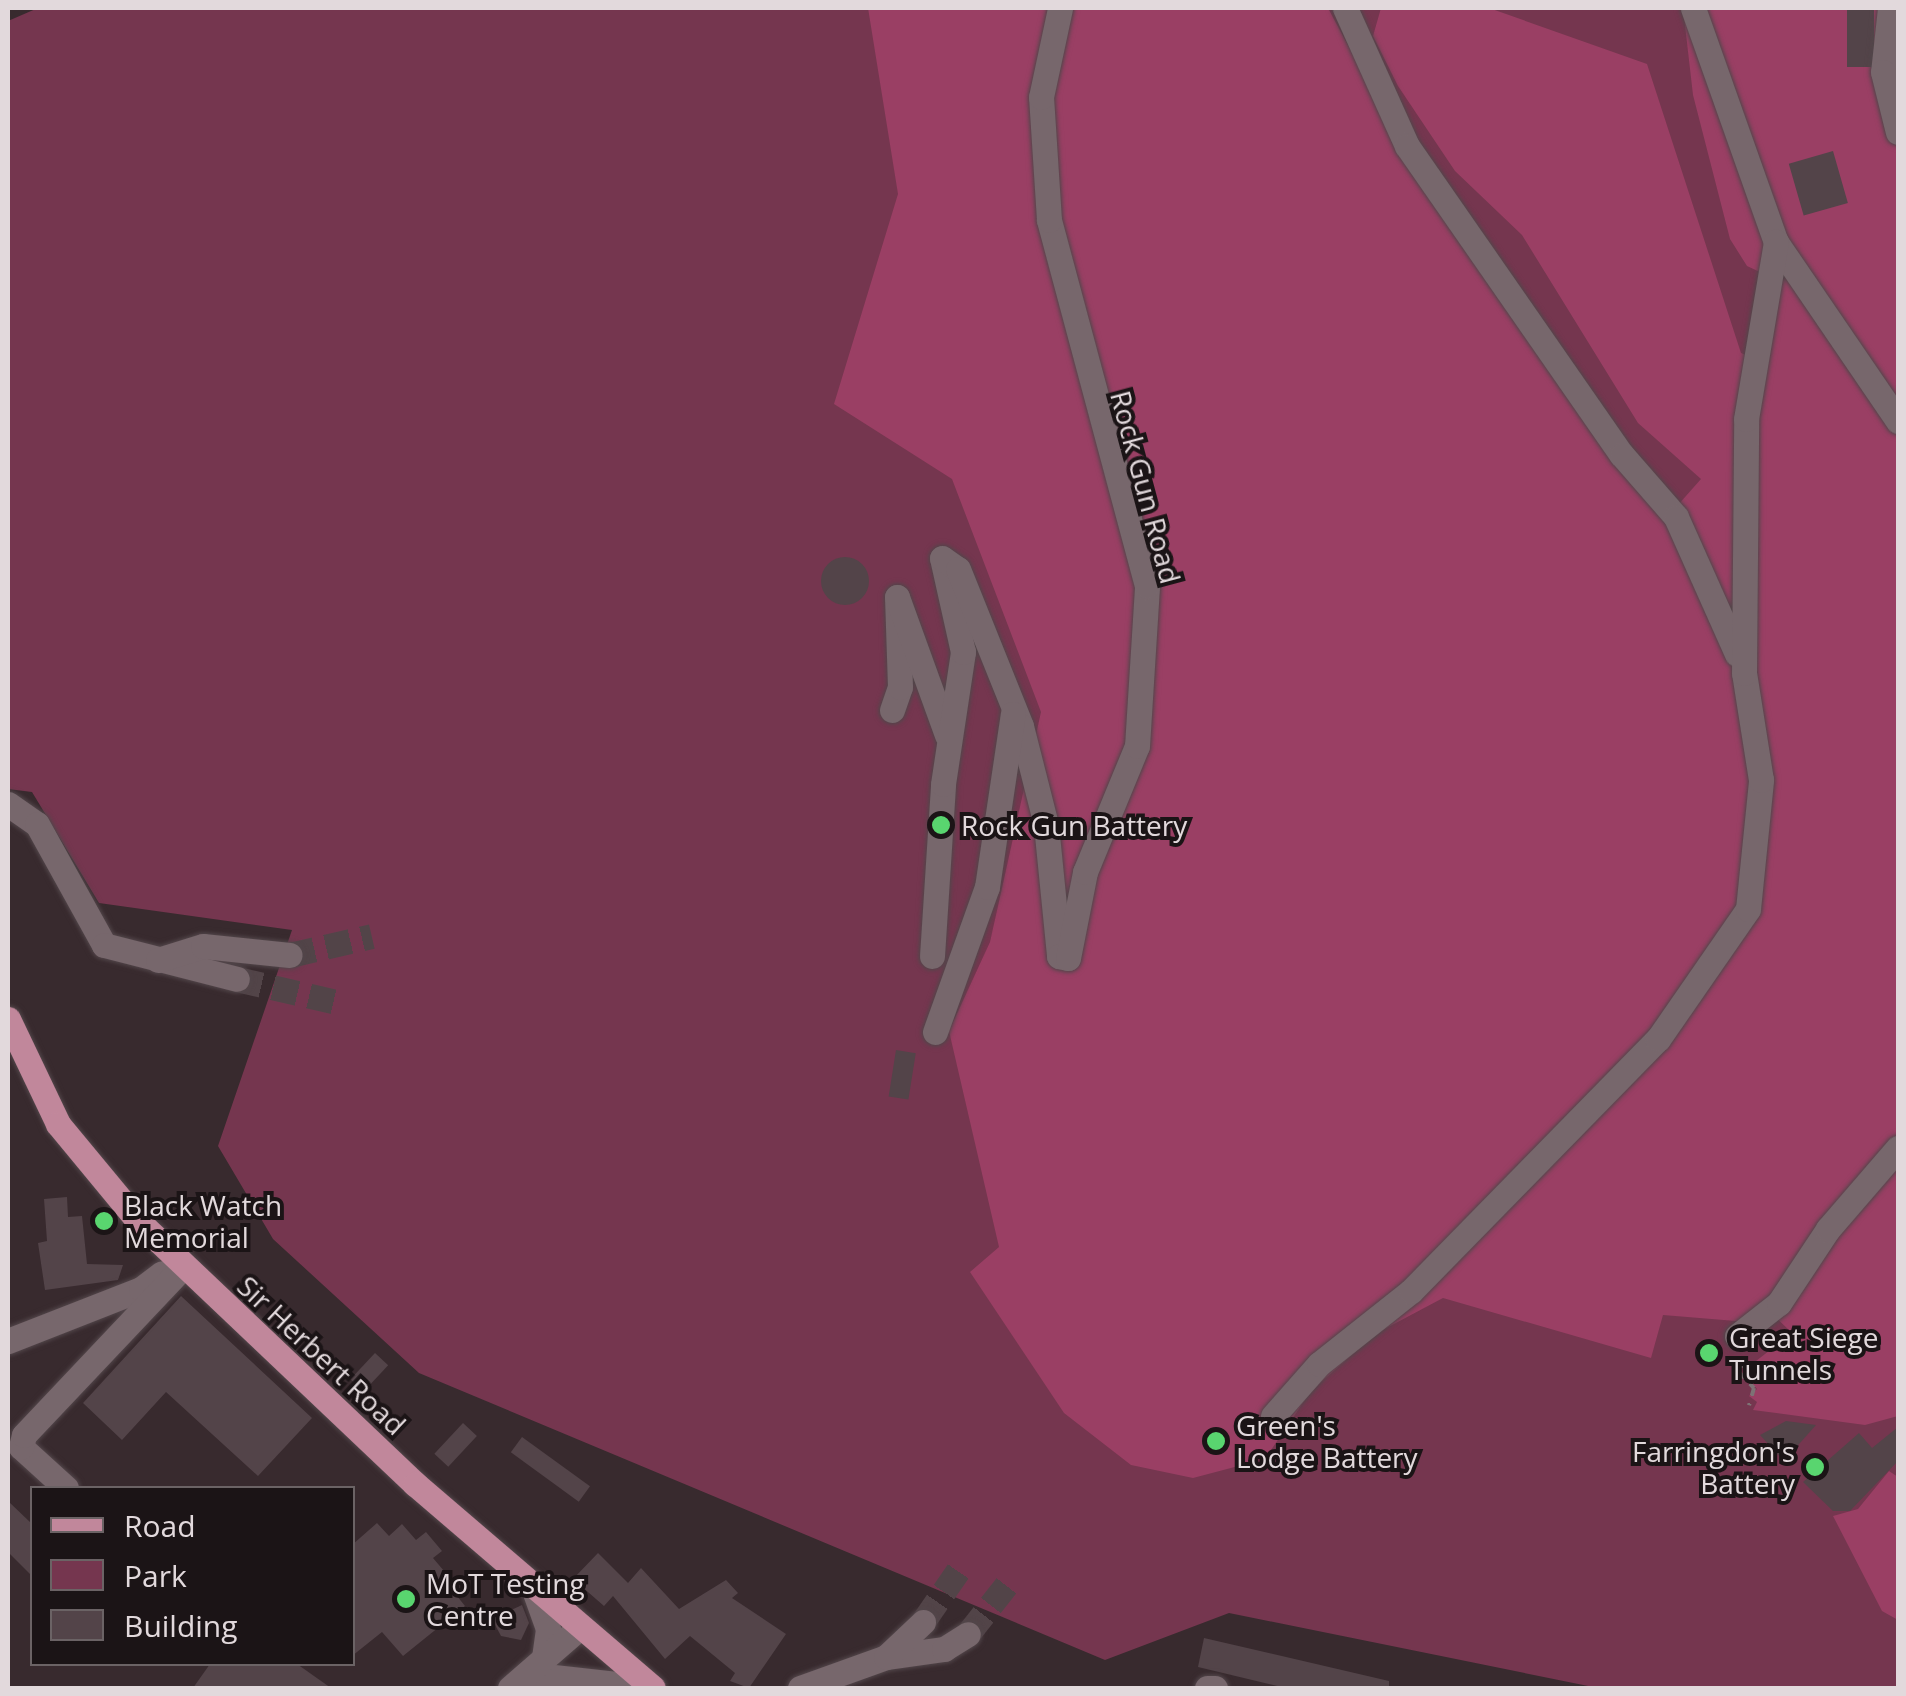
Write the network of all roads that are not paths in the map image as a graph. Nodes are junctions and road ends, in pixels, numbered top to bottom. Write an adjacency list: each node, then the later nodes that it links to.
1 (1060, 8): 9 (street, Rock Gun Road)
2 (1345, 8): 8 (street)
3 (1693, 8): 6 (street)
4 (1890, 8): 5 (street)
5 (1895, 111)
6 (1776, 242): 7 (street); 8 (street)
7 (1898, 421)
8 (1744, 673): 23 (street)
9 (1014, 709): 11 (street, Rock Gun Road); 18 (street)
10 (892, 710): 11 (street)
11 (948, 740): 14 (street)
12 (8, 804): 15 (street)
13 (290, 955): 15 (street)
14 (932, 956)
15 (158, 960): 16 (street)
16 (237, 979)
17 (8, 1018): 20 (main road, Sir Herbert Road)
18 (935, 1032)
19 (1898, 1148): 21 (street)
20 (180, 1262): 22 (street); 24 (street); 25 (main road, Sir Herbert Road)
21 (1737, 1336)
22 (8, 1341)
23 (1273, 1416)
24 (64, 1486)
25 (533, 1587): 27 (main road, Sir Herbert Road); 30 (street)
26 (923, 1622): 29 (street)
27 (579, 1628): 30 (street); 31 (main road, Sir Herbert Road)
28 (968, 1634): 29 (street)
29 (886, 1656): 32 (street)
30 (523, 1679): 31 (street)
31 (652, 1688)
32 (800, 1688)

